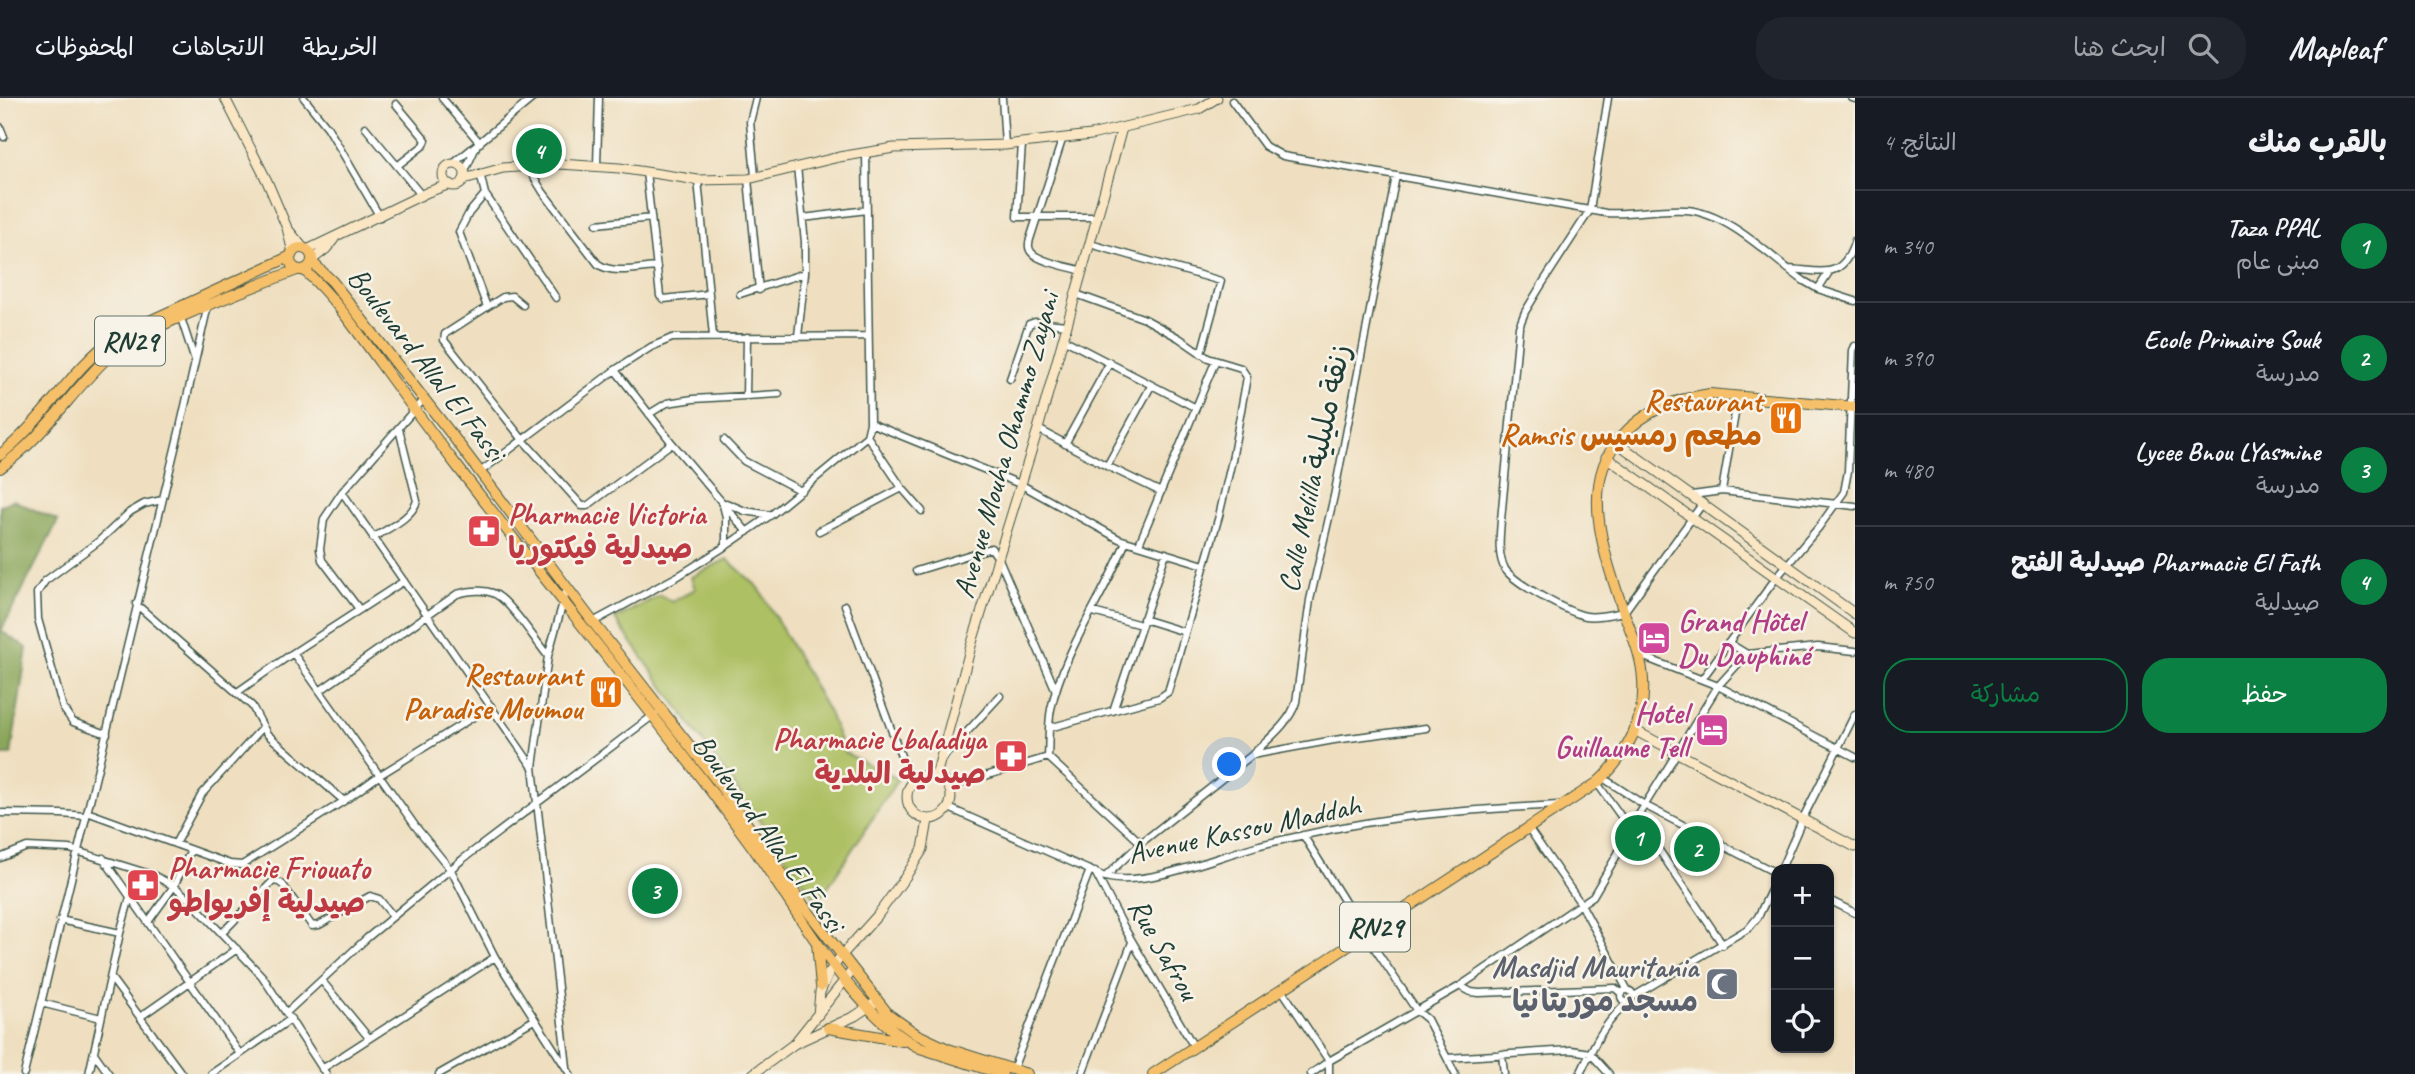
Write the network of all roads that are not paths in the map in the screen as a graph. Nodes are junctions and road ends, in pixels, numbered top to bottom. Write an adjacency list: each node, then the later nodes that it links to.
1 (225, 98): 44 (street)
2 (304, 98): 38 (street)
3 (599, 98): 22 (street)
4 (756, 98): 31 (street)
5 (1002, 98): 19 (street)
6 (1217, 98): 14 (street)
7 (1608, 98): 37 (street)
8 (446, 99): 18 (street)
9 (1230, 99): 30 (street)
10 (527, 100): 18 (street)
11 (396, 104): 23 (street)
12 (0, 127): 15 (street)
13 (365, 127): 23 (street)
14 (1122, 128): 16 (street); 39 (street, Avenue Mouha Ohammo Zayani)
15 (4, 137)
16 (1062, 139): 17 (street); 42 (street)
17 (1022, 144): 19 (street); 42 (street)
18 (478, 145): 21 (street); 29 (street)
19 (1005, 145): 20 (street)
20 (866, 152): 25 (street); 36 (street)
21 (453, 164): 28 (street); 29 (street)
22 (597, 165): 24 (street); 26 (street)
23 (397, 166): 34 (street)
24 (527, 166): 27 (street); 49 (street)
25 (797, 167): 31 (street); 41 (street)
26 (646, 172): 32 (street); 40 (street)
27 (480, 173): 29 (street); 35 (street)
28 (444, 174): 33 (street); 34 (street)
29 (464, 175): 33 (street)
30 (1396, 176): 37 (street); 165 (street, Calle Melilla زنقة مليلية)
31 (751, 178): 32 (street); 55 (street)
32 (698, 180): 56 (street)
33 (450, 184): 34 (street)
34 (425, 194): 38 (street)
35 (485, 194): 59 (street); 63 (street)
36 (867, 210): 41 (street); 67 (street)
37 (1590, 210): 50 (street); 135 (street)
38 (380, 217): 48 (street)
39 (1098, 217): 42 (street); 46 (street, Avenue Mouha Ohammo Zayani)
40 (651, 218): 43 (street); 49 (street)
41 (803, 218): 53 (street)
42 (1037, 218): 51 (street)
43 (597, 224)
44 (287, 228): 47 (street); 48 (street)
45 (1855, 240): 52 (street)
46 (1090, 244): 51 (street, Avenue Mouha Ohammo Zayani); 72 (street)
47 (292, 254): 48 (main road, RN29); 48 (main road); 64 (main road, RN29)
48 (306, 260): 61 (main road, RN29); 82 (main road, Boulevard Allal El Fassi); 85 (main road, Boulevard Allal El Fassi)
49 (657, 267): 56 (street)
50 (1787, 269): 52 (street); 54 (street)
51 (1083, 271): 58 (street, Avenue Mouha Ohammo Zayani)
52 (1829, 272): 54 (street)
53 (804, 273): 55 (street); 69 (street)
54 (1818, 289): 60 (street)
55 (759, 290): 57 (street)
56 (709, 294): 66 (street)
57 (740, 294)
58 (1076, 294): 65 (street, Avenue Mouha Ohammo Zayani); 72 (street)
59 (556, 298)
60 (1855, 301)
61 (208, 305): 64 (main road, RN29); 73 (street)
62 (523, 305): 63 (street)
63 (487, 307): 91 (street)
64 (180, 312): 73 (street); 96 (main road, RN29); 99 (main road, RN29)
65 (1067, 325): 70 (street, Avenue Mouha Ohammo Zayani); 77 (street)
66 (713, 336): 68 (street); 76 (street)
67 (868, 336): 69 (street); 87 (street)
68 (747, 337): 69 (street); 80 (street)
69 (798, 337)
70 (1063, 339): 74 (street); 89 (street, Avenue Mouha Ohammo Zayani)
71 (1855, 346): 83 (street)
72 (1202, 354): 75 (street)
73 (194, 359): 108 (street)
74 (1110, 362): 78 (street); 95 (street)
75 (1215, 362): 84 (street); 124 (street)
76 (615, 370): 86 (street); 91 (street)
77 (1010, 379)
78 (1151, 386): 84 (street); 98 (street)
79 (779, 394): 80 (street)
80 (746, 396): 86 (street)
81 (1738, 396): 83 (main road, RN29); 93 (main road, RN29); 104 (street)
82 (423, 400): 85 (street); 100 (main road, Boulevard Allal El Fassi)
83 (1853, 407): 111 (street)
84 (1196, 408): 106 (street)
85 (414, 410): 88 (street); 130 (main road, Boulevard Allal El Fassi)
86 (649, 414): 94 (street)
87 (870, 423): 90 (street); 101 (street)
88 (399, 429): 105 (street); 118 (street)
89 (1038, 429): 95 (street); 101 (street, Avenue Mouha Ohammo Zayani)
90 (867, 436): 102 (street); 103 (street)
91 (523, 440): 94 (street); 100 (street)
92 (724, 440): 103 (street)
93 (1616, 442): 97 (main road, RN29); 107 (street)
94 (672, 443): 109 (street)
95 (1065, 444): 98 (street)
96 (0, 456)
97 (1606, 457): 115 (street); 135 (main road, RN29)
98 (1107, 466): 106 (street)
99 (0, 468)
100 (480, 472): 129 (main road, Boulevard Allal El Fassi)
101 (1020, 484): 119 (street); 123 (street, Avenue Mouha Ohammo Zayani)
102 (902, 488): 113 (street); 116 (street)
103 (801, 491): 114 (street)
104 (1722, 491): 107 (street); 111 (street)
105 (342, 492): 118 (street); 133 (street)
106 (1161, 492): 120 (street)
107 (1692, 495): 110 (street)
108 (162, 500): 131 (street); 162 (street)
109 (721, 500): 114 (street); 117 (street); 121 (street)
110 (1703, 503): 115 (street); 125 (street)
111 (1836, 503): 112 (street); 125 (street)
112 (1855, 506)
113 (922, 511)
114 (771, 515): 117 (street)
115 (1693, 518): 127 (street); 135 (street)
116 (819, 531)
117 (747, 532): 121 (street)
118 (373, 538): 128 (street)
119 (1126, 541): 120 (street); 134 (street)
120 (1139, 544): 122 (street)
121 (726, 546): 138 (street)
122 (1166, 553): 124 (street); 139 (street)
123 (999, 559): 126 (street); 151 (street); 168 (street, Avenue Mouha Ohammo Zayani)
124 (1203, 565): 140 (street)
125 (1787, 565): 127 (street); 136 (street)
126 (916, 572)
127 (1776, 578): 141 (street); 142 (street)
128 (404, 581): 133 (street); 137 (street)
129 (567, 588): 130 (street); 138 (main road, Boulevard Allal El Fassi)
130 (563, 603): 147 (street); 156 (main road, Boulevard Allal El Fassi)
131 (136, 604): 152 (street); 162 (street)
132 (845, 605): 173 (street)
133 (359, 609): 144 (street)
134 (1093, 612): 139 (street); 151 (street)
135 (1624, 612): 146 (main road, RN29)
136 (1855, 614)
137 (428, 615): 147 (street); 150 (street); 154 (street)
138 (593, 622): 156 (main road, Boulevard Allal El Fassi)
139 (1142, 622): 140 (street); 155 (street)
140 (1185, 632): 155 (street)
141 (1855, 633)
142 (1729, 643): 145 (street); 148 (street)
143 (1855, 651): 145 (street)
144 (293, 653): 150 (street); 152 (street)
145 (1747, 654): 149 (street)
146 (1639, 655): 148 (street); 161 (main road, RN29)
147 (548, 656): 169 (street)
148 (1702, 679): 149 (street)
149 (1718, 686): 163 (street); 164 (street)
150 (321, 691): 170 (street)
151 (1056, 692): 160 (street)
152 (236, 693): 158 (street)
153 (1000, 696): 168 (street)
154 (491, 706): 169 (street); 170 (street)
155 (1113, 710): 160 (street)
156 (658, 712): 176 (street); 212 (main road, Boulevard Allal El Fassi); 216 (main road, Boulevard Allal El Fassi)
157 (1855, 714): 163 (street)
158 (262, 728): 175 (street); 189 (street)
159 (1426, 728): 165 (street)
160 (1049, 729): 166 (street)
161 (1634, 730): 164 (street); 172 (main road, RN29)
162 (107, 734): 181 (street)
163 (1838, 749): 167 (street); 182 (street)
164 (1678, 752): 178 (street); 182 (street)
165 (1252, 755): 188 (street, Calle Melilla زنقة مليلية)
166 (1048, 757): 174 (street); 188 (street)
167 (1855, 757)
168 (941, 760): 171 (street, Avenue Mouha Ohammo Zayani)
169 (533, 767): 176 (street)
170 (380, 775): 175 (street); 196 (street)
171 (936, 776): 173 (street); 174 (street)
172 (1600, 781): 177 (main road, RN29); 178 (street); 186 (street)
173 (911, 783): 184 (street)
174 (949, 787): 179 (street)
175 (344, 801): 192 (street)
176 (537, 802): 196 (street); 251 (street)
177 (1563, 805): 185 (main road, RN29); 187 (street, Avenue Kassou Maddah)
178 (1646, 806): 183 (street); 197 (street)
179 (948, 808): 184 (street); 198 (street, Avenue Kassou Maddah)
180 (0, 813): 181 (street)
181 (87, 814): 189 (street); 191 (street)
182 (1803, 818): 190 (street); 195 (street)
183 (1638, 819): 186 (street); 214 (street)
184 (928, 820): 216 (street)
185 (1529, 829): 204 (street); 211 (main road, RN29)
186 (1630, 829): 204 (street)
187 (1303, 835): 199 (street, Avenue Kassou Maddah); 211 (street)
188 (1141, 843): 199 (street, Calle Melilla زنقة مليلية)
189 (175, 844): 192 (street)
190 (1855, 847)
191 (78, 850): 193 (street); 194 (street); 207 (street)
192 (191, 850): 200 (street)
193 (0, 857)
194 (103, 858): 200 (street); 202 (street)
195 (1783, 864)
196 (451, 870): 206 (street); 217 (street)
197 (1771, 870)
198 (1093, 871): 199 (street, Avenue Kassou Maddah); 213 (street, Rue Safrou); 248 (street)
199 (1105, 877)
200 (174, 886): 208 (street); 210 (street)
201 (1771, 890): 214 (street)
202 (130, 897): 208 (street); 209 (street)
203 (1834, 902): 205 (street)
204 (1581, 904): 224 (street); 226 (street)
205 (1855, 913)
206 (393, 916): 210 (street); 221 (street)
207 (60, 920): 209 (street); 229 (street)
208 (148, 922): 222 (street)
209 (120, 933): 220 (street)
210 (222, 933): 215 (street)
211 (1365, 934): 225 (main road, RN29); 231 (street)
212 (816, 939): 218 (main road, Boulevard Allal El Fassi); 223 (main road)
213 (1132, 942): 241 (street, Rue Safrou); 261 (street)
214 (1723, 944): 227 (street)
215 (237, 949): 222 (street); 233 (street)
216 (841, 956): 218 (street); 219 (main road, Boulevard Allal El Fassi)
217 (495, 957): 236 (street); 238 (street)
218 (834, 966): 219 (main road, Boulevard Allal El Fassi); 223 (street)
219 (848, 975): 230 (main road, Boulevard Allal El Fassi); 232 (street)
220 (111, 978): 234 (street); 235 (street)
221 (322, 981): 233 (street); 238 (street)
222 (191, 982): 234 (street); 244 (street)
223 (821, 986): 232 (street)
224 (1460, 986): 226 (street); 231 (street)
225 (1282, 989): 241 (main road, RN29); 247 (street)
226 (1624, 991): 227 (street); 228 (street)
227 (1634, 996): 228 (street)
228 (1628, 1002): 243 (street)
229 (41, 1003): 235 (street); 252 (street)
230 (873, 1004): 237 (street); 239 (main road, Boulevard Allal El Fassi); 248 (main road, Boulevard Allal El Fassi)
231 (1417, 1011): 246 (street); 247 (street)
232 (818, 1015): 240 (street)
233 (289, 1016): 244 (street); 250 (street)
234 (140, 1017): 255 (street)
235 (101, 1018): 242 (street)
236 (534, 1020): 251 (street); 257 (street)
237 (828, 1028): 239 (main road); 240 (street)
238 (369, 1038): 250 (street)
239 (908, 1042): 259 (main road, Boulevard Allal El Fassi)
240 (794, 1044): 258 (street)
241 (1194, 1047): 249 (main road, RN29)
242 (94, 1052): 253 (street); 254 (street)
243 (1590, 1053): 245 (street); 267 (street); 268 (street)
244 (240, 1054): 256 (street)
245 (1502, 1054): 246 (street); 266 (street)
246 (1447, 1058): 265 (street)
247 (1329, 1061): 263 (street); 264 (street)
248 (1013, 1069): 260 (main road, Boulevard Allal El Fassi)
249 (1167, 1070): 262 (main road, RN29)
250 (324, 1071)
251 (569, 1072)
252 (24, 1074)
253 (89, 1074)
254 (109, 1074)
255 (182, 1074)
256 (211, 1074)
257 (439, 1074)
258 (752, 1074)
259 (1002, 1074)
260 (1027, 1074)
261 (1082, 1074)
262 (1153, 1074)
263 (1311, 1074)
264 (1329, 1074)
265 (1455, 1074)
266 (1504, 1074)
267 (1580, 1074)
268 (1609, 1074)

